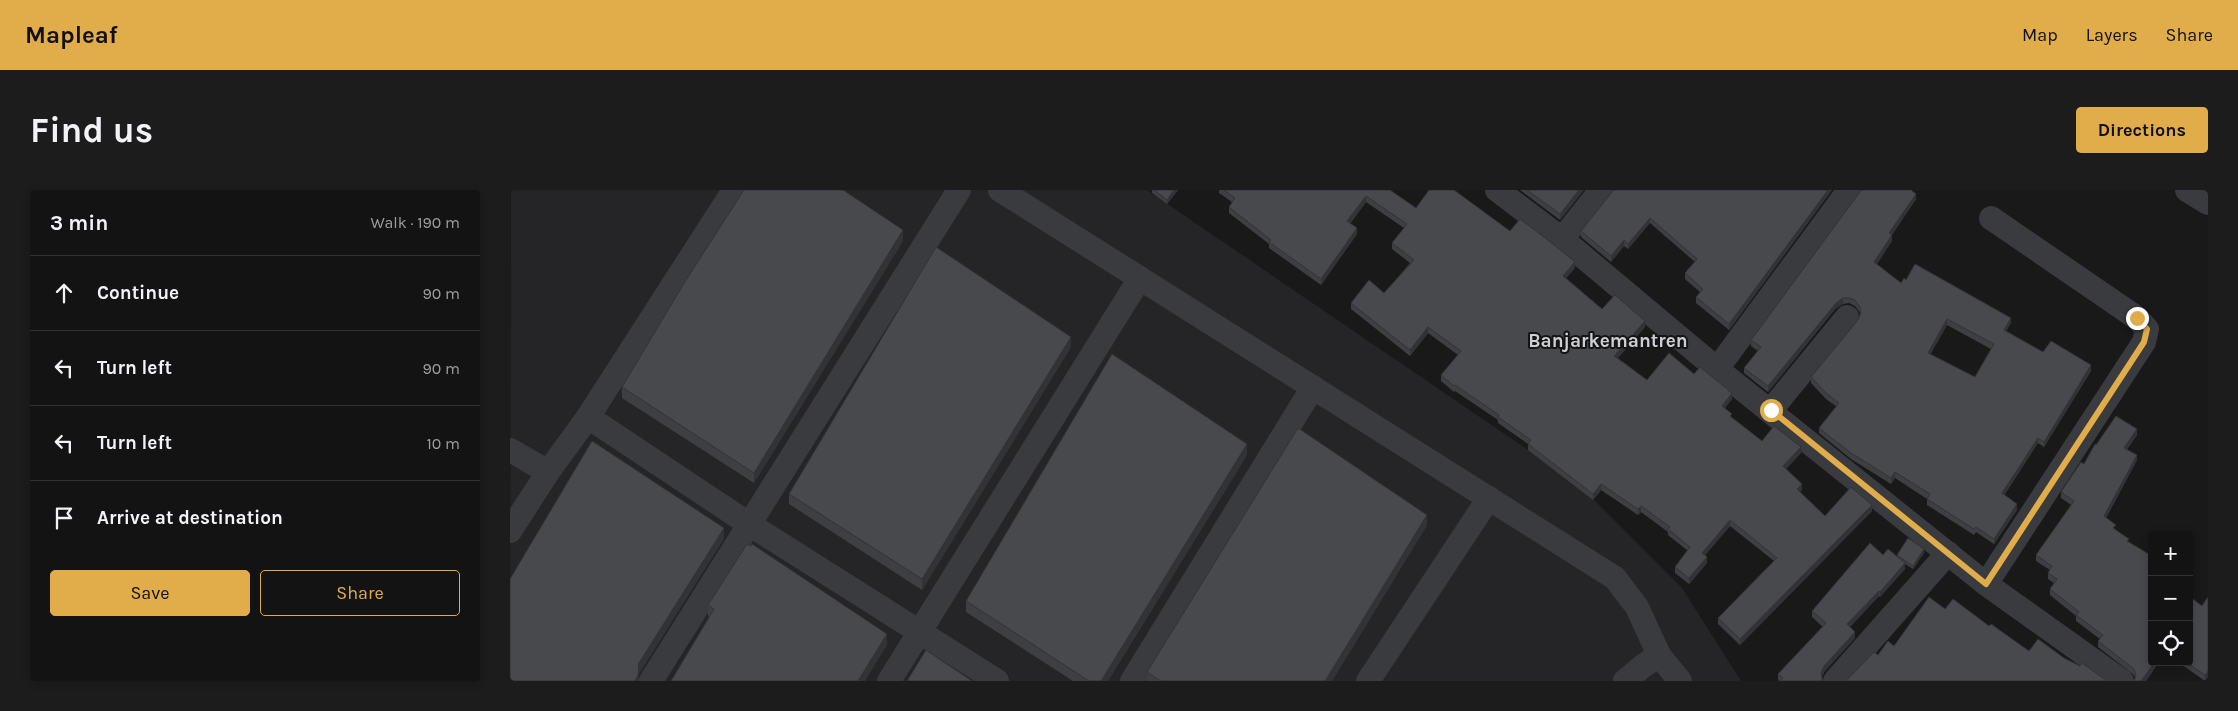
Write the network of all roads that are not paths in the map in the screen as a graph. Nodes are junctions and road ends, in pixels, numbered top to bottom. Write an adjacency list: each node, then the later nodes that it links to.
1 (734, 190): 16 (street)
2 (959, 190): 20 (street)
3 (1000, 190): 11 (street)
4 (1497, 190): 10 (street)
5 (1601, 190): 10 (street)
6 (1849, 190): 13 (street)
7 (2187, 190): 8 (street)
8 (2208, 203)
9 (1992, 218): 23 (street)
10 (1562, 239): 13 (street)
11 (1140, 278): 14 (street); 24 (street)
12 (1847, 317): 15 (street)
13 (1717, 369): 15 (street)
14 (1313, 387): 19 (street); 29 (street)
15 (1771, 410): 22 (street)
16 (588, 417): 18 (street); 20 (street)
17 (510, 450): 18 (street)
18 (548, 472): 21 (street)
19 (1489, 498): 25 (street); 30 (street)
20 (750, 524): 24 (street); 26 (street)
21 (510, 531)
22 (1948, 554): 23 (street); 33 (street)
23 (1986, 584): 34 (street)
24 (920, 632): 27 (street); 28 (street)
25 (1659, 655): 31 (street); 32 (street)
26 (651, 681)
27 (890, 681)
28 (998, 681)
29 (1132, 681)
30 (1368, 681)
31 (1626, 681)
32 (1680, 681)
33 (1835, 681)
34 (2122, 681)

